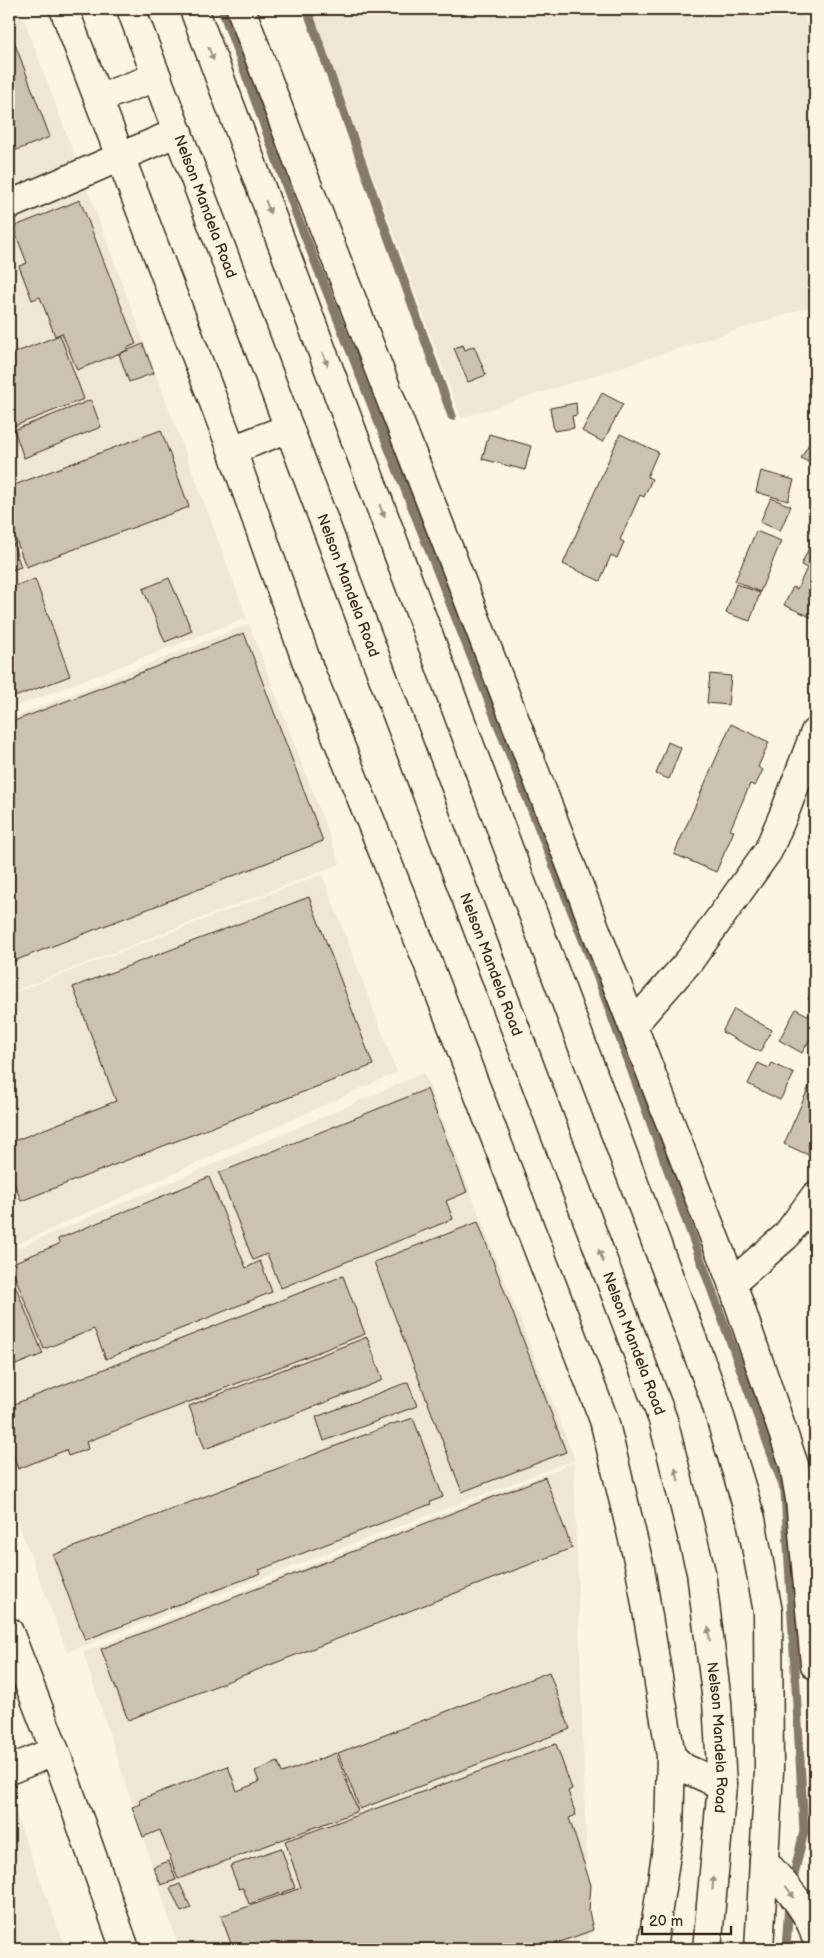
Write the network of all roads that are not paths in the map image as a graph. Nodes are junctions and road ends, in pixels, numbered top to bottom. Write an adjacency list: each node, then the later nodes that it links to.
1 (64, 9): 6 (main road)
2 (131, 9): 5 (main road, Nelson Mandela Road)
3 (194, 9): 23 (main road, one-way to 23)
4 (241, 9): 13 (main road)
5 (157, 77): 6 (main road); 7 (main road, Nelson Mandela Road)
6 (99, 98): 8 (main road)
7 (178, 132): 8 (main road); 10 (main road, Nelson Mandela Road)
8 (121, 156): 9 (main road); 11 (main road)
9 (9, 205)
10 (289, 428): 11 (main road); 22 (main road, Nelson Mandela Road, one-way to 10)
11 (232, 450): 20 (main road)
12 (815, 732): 13 (main road)
13 (633, 1025): 15 (main road)
14 (815, 1196): 15 (main road)
15 (732, 1284): 16 (main road)
16 (805, 1465): 18 (main road)
17 (9, 1632): 19 (main road)
18 (815, 1664)
19 (56, 1751): 21 (main road); 25 (main road)
20 (671, 1756): 22 (main road); 26 (main road)
21 (9, 1770)
22 (722, 1785): 27 (main road, Nelson Mandela Road, one-way to 22)
23 (764, 1861): 24 (main road, one-way to 24); 28 (main road)
24 (813, 1931)
25 (125, 1949)
26 (652, 1949)
27 (707, 1949)
28 (758, 1949)

